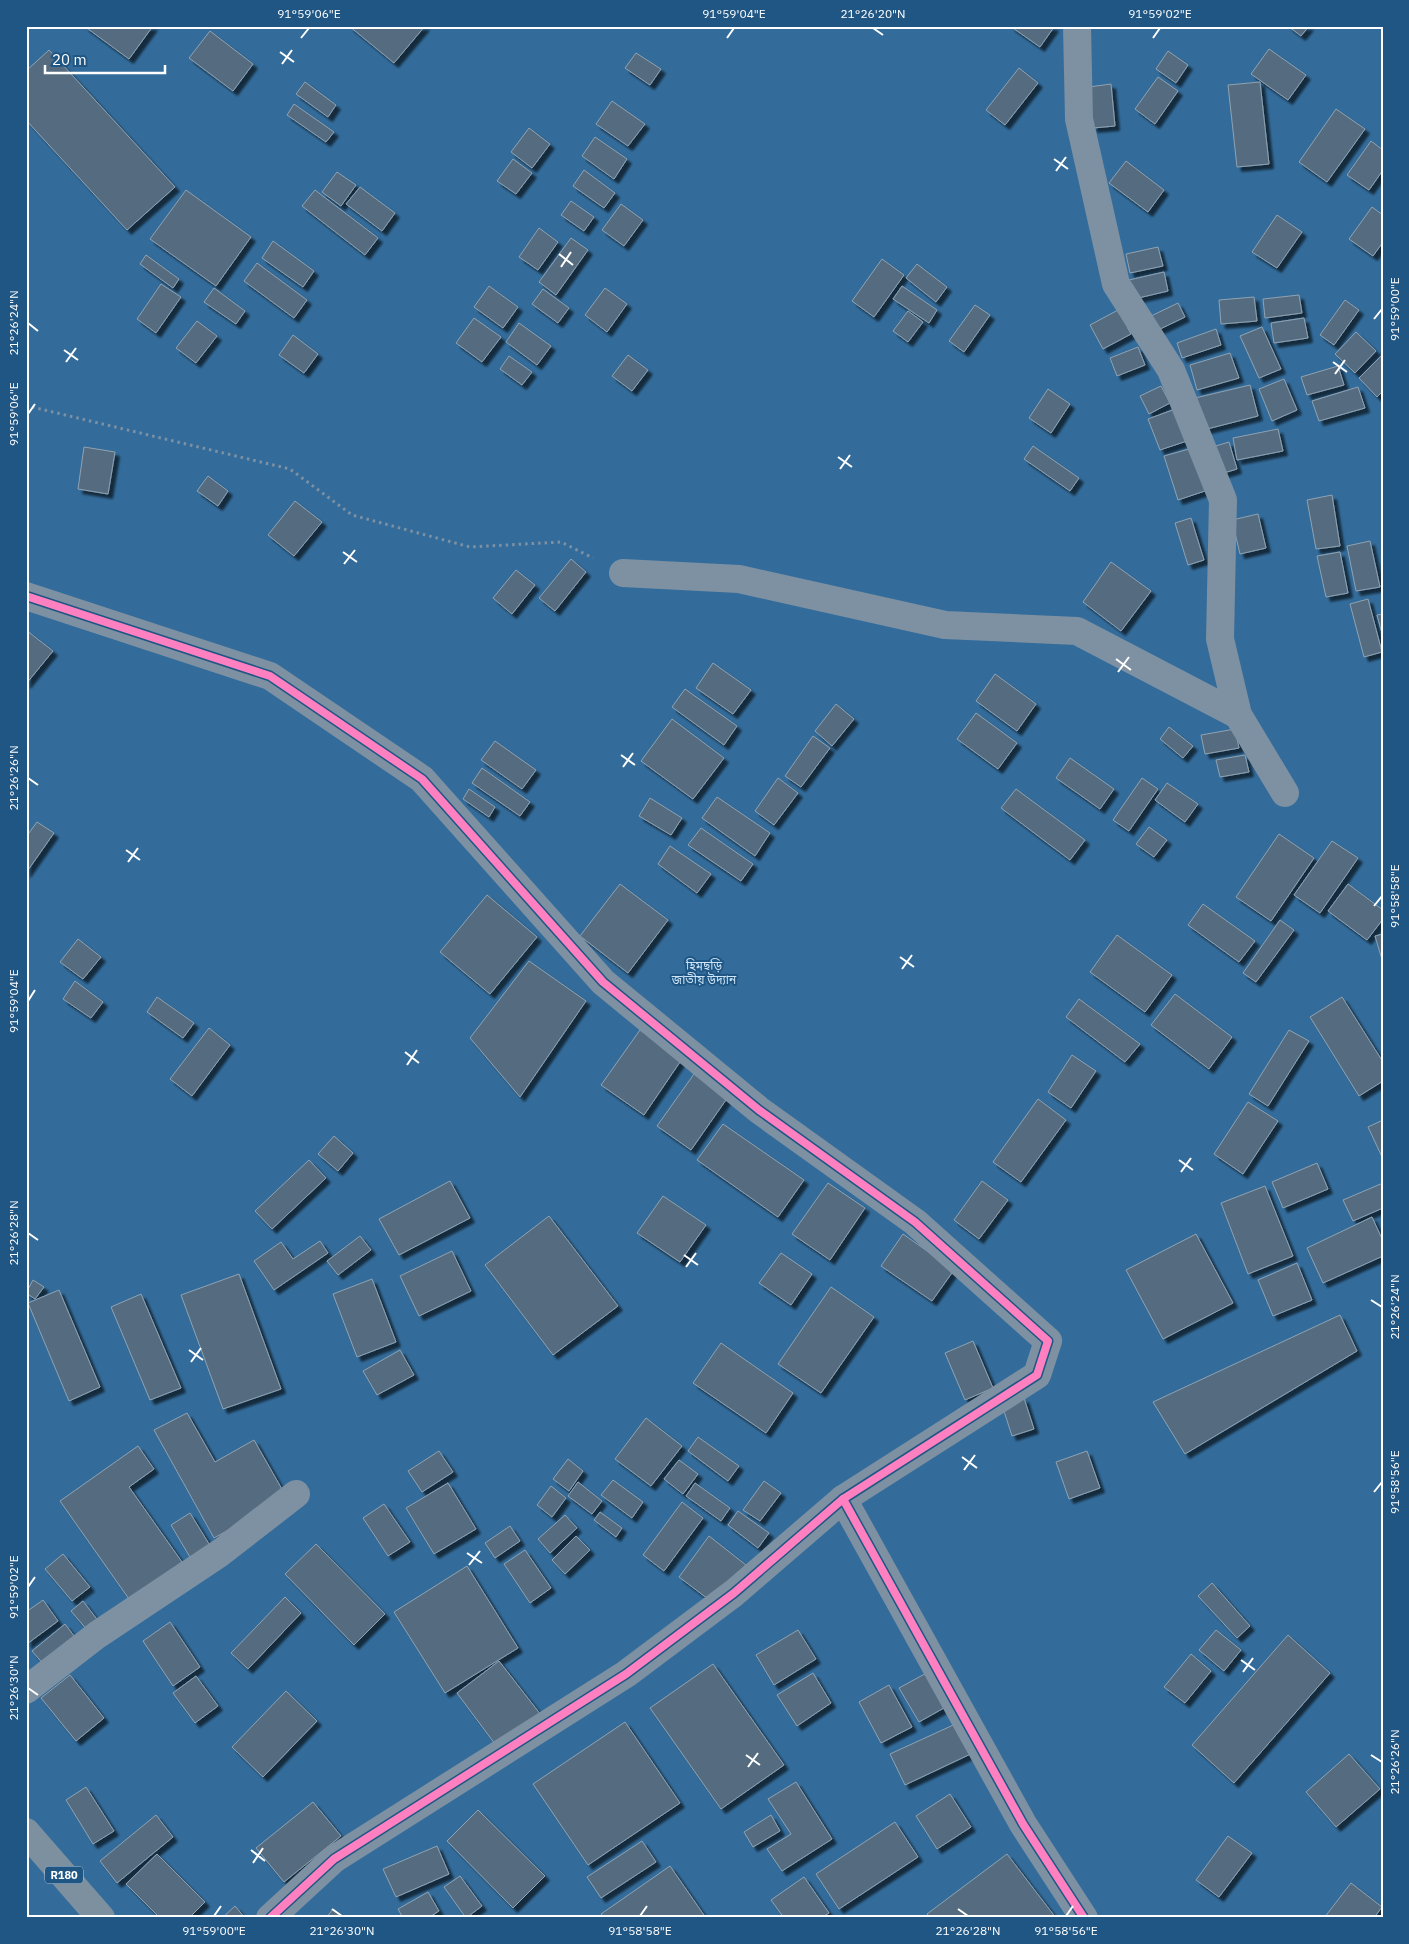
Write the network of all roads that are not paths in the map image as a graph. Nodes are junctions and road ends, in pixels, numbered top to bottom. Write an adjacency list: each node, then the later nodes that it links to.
1 (1077, 26): 4 (street)
2 (623, 572): 4 (street)
3 (26, 596): 7 (street)
4 (1238, 715): 5 (street)
5 (1285, 793)
6 (296, 1494): 8 (street)
7 (843, 1499): 11 (street); 12 (street)
8 (26, 1690)
9 (26, 1832): 10 (main road, R180)
10 (101, 1918)
11 (270, 1918)
12 (1084, 1918)

